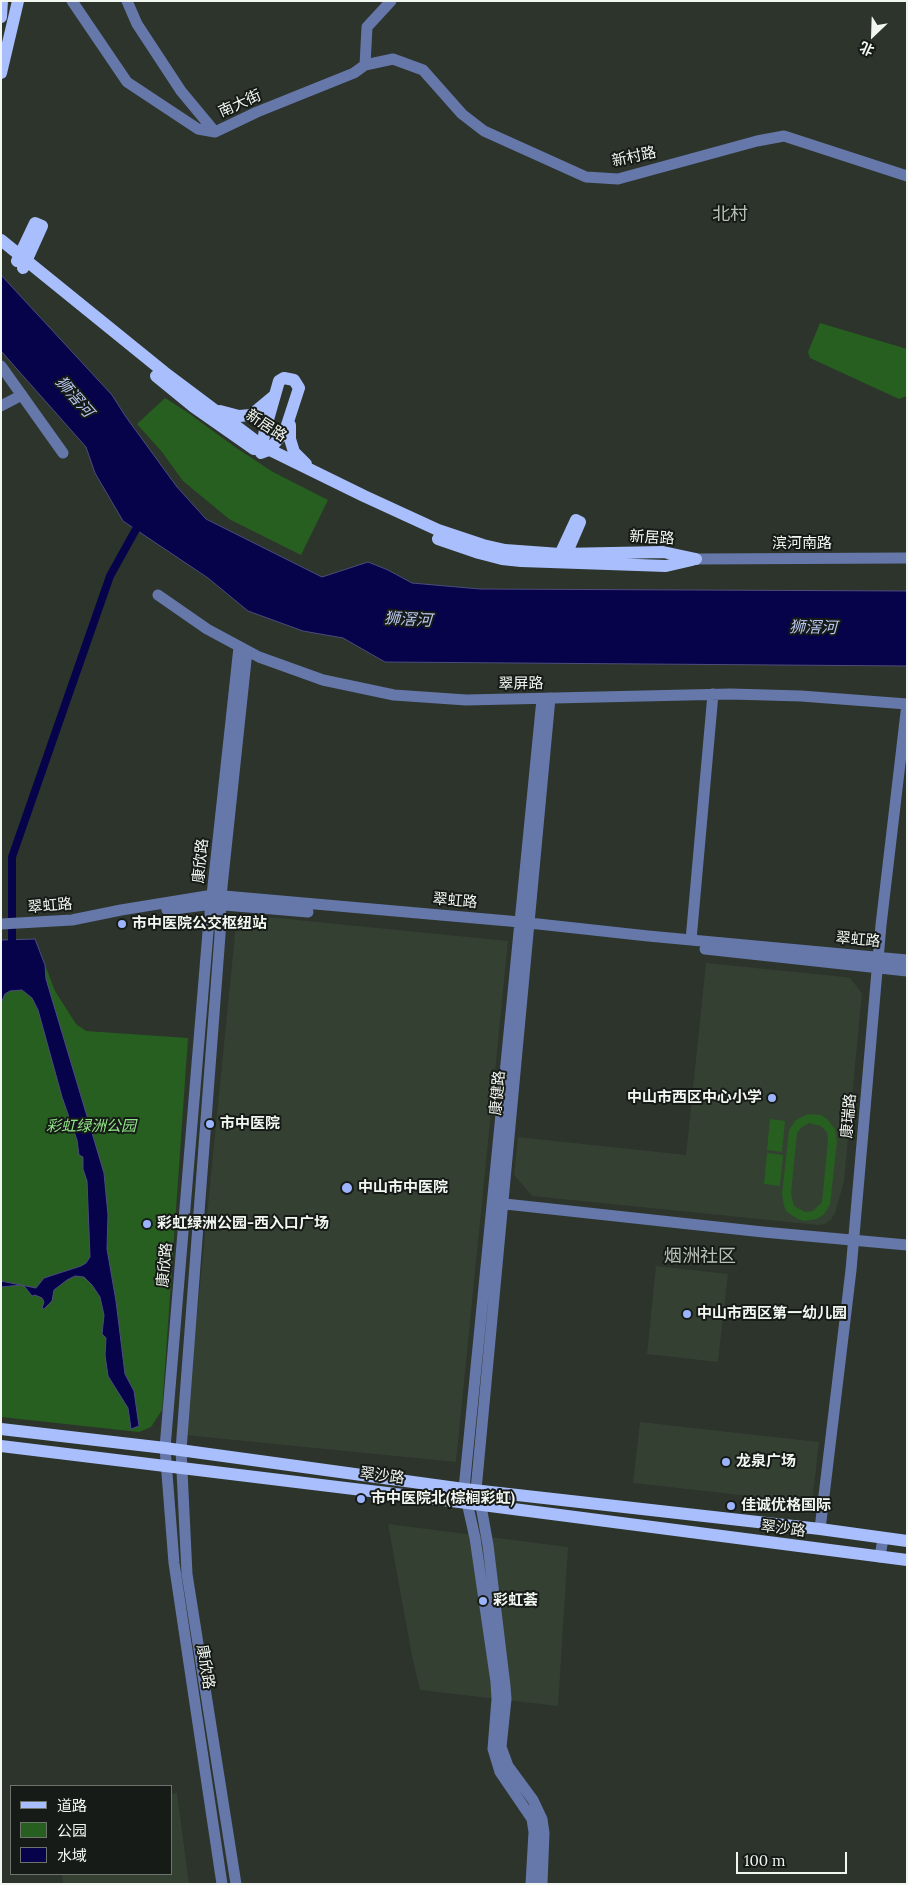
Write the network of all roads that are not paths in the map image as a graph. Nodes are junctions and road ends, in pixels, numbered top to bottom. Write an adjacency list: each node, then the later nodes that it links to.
1 (2, 1): 6 (main road)
2 (18, 1): 8 (main road)
3 (72, 1): 9 (street, 南大街)
4 (127, 1): 9 (street)
5 (391, 1): 7 (street)
6 (1, 17)
7 (365, 65): 9 (street, 南大街); 10 (street, 新村路)
8 (1, 73)
9 (215, 132)
10 (907, 176)
11 (1, 240): 13 (main road, 新居路)
12 (1, 250): 13 (main road, 新居路)
13 (21, 261): 18 (main road, 新居路); 20 (main road, 新居路)
14 (1, 366): 15 (street)
15 (22, 395): 17 (street); 21 (street)
16 (275, 398): 18 (main road); 19 (main road); 19 (main road); 20 (main road)
17 (1, 406)
18 (212, 408): 20 (main road, 新居路)
19 (292, 408): 20 (main road); 22 (main road)
20 (264, 450): 22 (main road, 新居路); 24 (main road, 新居路)
21 (63, 453)
22 (327, 478): 24 (main road, 新居路)
23 (907, 558): 25 (street, 滨河南路)
24 (561, 559): 25 (main road, 新居路)
25 (696, 559)
26 (158, 595): 27 (street, 翠屏路)
27 (243, 649): 29 (street, 翠屏路); 31 (street, 康欣路)
28 (713, 694): 29 (street, 翠屏路); 30 (street, 翠屏路); 36 (street)
29 (546, 699): 33 (street, 康健路)
30 (907, 704): 38 (street, 康瑞路)
31 (217, 900): 33 (street, 翠虹路); 34 (street, 翠虹路); 45 (street, 康欣路); 46 (street, 康欣路)
32 (1, 924): 34 (street, 翠虹路)
33 (524, 926): 36 (street, 翠虹路); 38 (street, 翠虹路); 40 (street, 康健路)
34 (34, 927): 35 (street, 翠虹路)
35 (1, 932)
36 (691, 940): 38 (street, 翠虹路)
37 (907, 960): 38 (street, 翠虹路)
38 (878, 963): 39 (street, 翠虹路); 41 (street, 康瑞路)
39 (907, 971)
40 (498, 1204): 41 (street); 49 (street, 康健路)
41 (853, 1240): 42 (street); 52 (street, 康瑞路)
42 (907, 1245)
43 (1, 1428): 45 (main road, 翠沙路)
44 (1, 1446): 47 (main road, 翠沙路)
45 (165, 1448): 46 (main road, 翠沙路); 47 (street, 康欣路)
46 (181, 1450): 48 (street, 康欣路); 49 (main road, 翠沙路)
47 (166, 1466): 48 (main road, 翠沙路); 58 (street, 康欣路)
48 (183, 1468): 50 (main road, 翠沙路); 59 (street, 康欣路)
49 (470, 1490): 50 (street); 51 (street); 52 (main road, 翠沙路)
50 (467, 1504): 51 (main road, 翠沙路); 57 (street)
51 (481, 1506): 55 (main road, 翠沙路); 57 (street)
52 (820, 1529): 53 (main road, 翠沙路)
53 (883, 1538): 54 (main road, 翠沙路); 55 (street)
54 (907, 1541)
55 (880, 1557): 56 (main road, 翠沙路)
56 (907, 1560)
57 (493, 1629): 61 (street); 62 (street)
58 (222, 1884)
59 (236, 1884): 60 (street)
60 (240, 1884)
61 (532, 1884)
62 (542, 1884)

